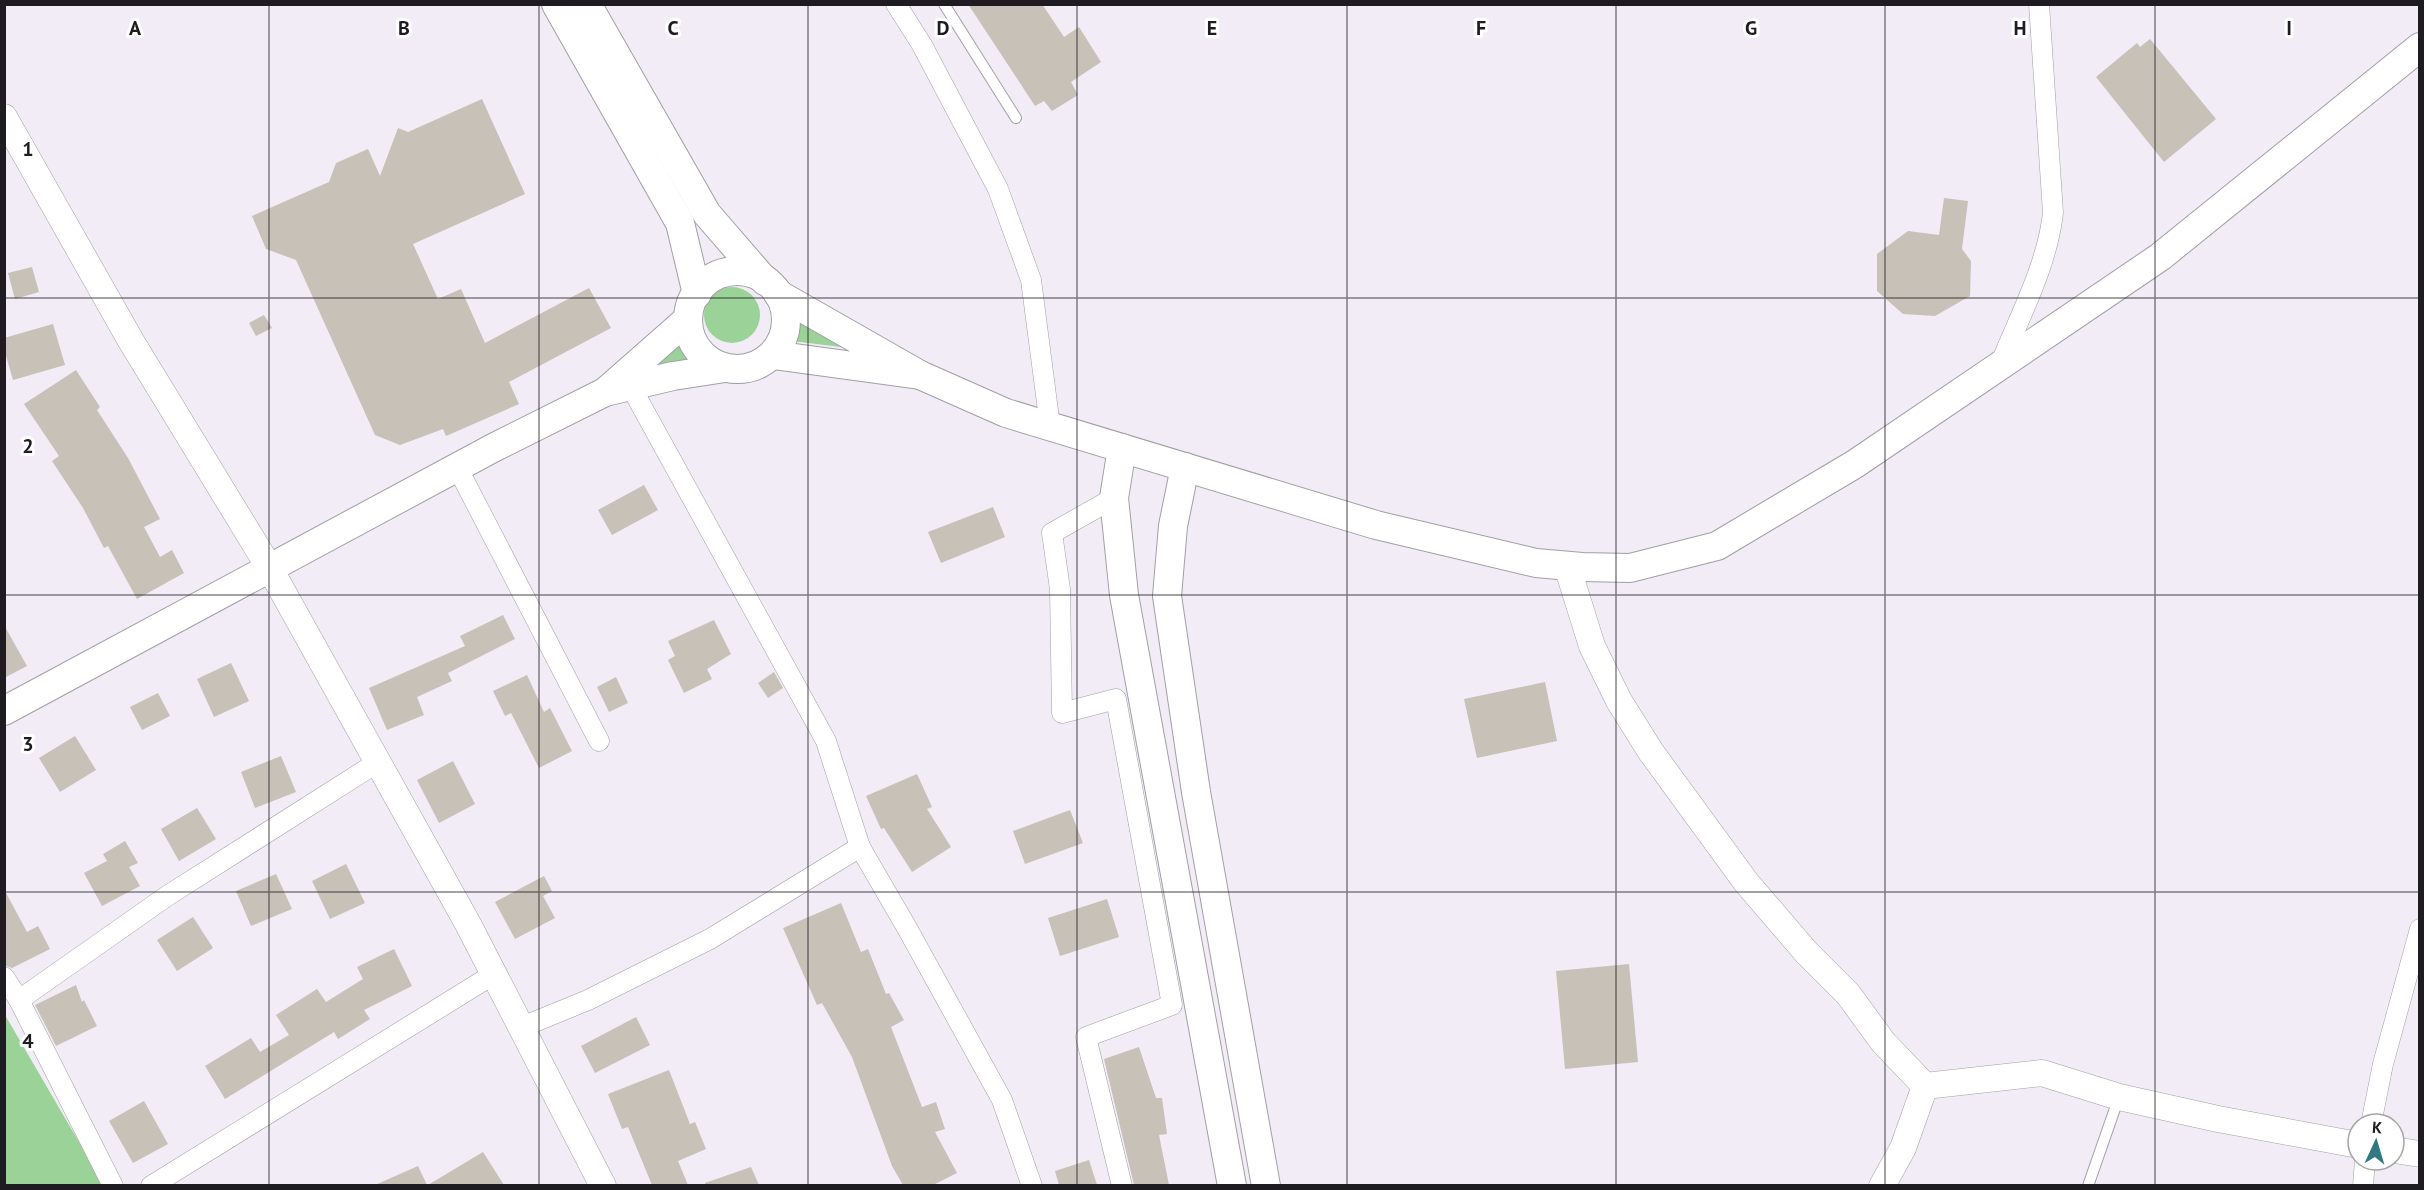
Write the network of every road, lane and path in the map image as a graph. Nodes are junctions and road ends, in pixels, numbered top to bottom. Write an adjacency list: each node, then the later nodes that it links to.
1 (556, 4): 10 (main road)
2 (587, 4): 9 (main road)
3 (896, 4): 16 (street)
4 (944, 4): 8 (lane)
5 (2039, 4): 12 (street)
6 (2420, 47): 12 (main road)
7 (4, 117): 22 (street)
8 (1016, 118)
9 (772, 288): 10 (main road); 11 (main road); 14 (main road)
10 (692, 306): 13 (main road); 15 (main road)
11 (772, 355): 13 (main road); 14 (main road)
12 (1999, 367): 21 (main road)
13 (725, 368): 15 (main road)
14 (920, 375): 16 (main road)
15 (618, 389): 18 (main road); 26 (street)
16 (1050, 426): 17 (main road)
17 (1122, 448): 19 (main road); 20 (main road)
18 (457, 467): 22 (main road); 24 (street)
19 (1185, 467): 21 (main road); 42 (main road)
20 (1114, 498): 40 (street); 41 (main road)
21 (1567, 566): 32 (street)
22 (269, 567): 23 (main road); 25 (street)
23 (4, 711)
24 (600, 741)
25 (378, 762): 28 (street); 30 (street)
26 (860, 847): 31 (street); 39 (street)
27 (2420, 929): 34 (street)
28 (494, 974): 31 (street); 37 (street)
29 (4, 977): 30 (street)
30 (19, 1000): 36 (street)
31 (522, 1027): 38 (street)
32 (1925, 1086): 33 (street); 43 (street)
33 (2119, 1097): 35 (street); 44 (lane)
34 (2374, 1112)
35 (2346, 1143)
36 (113, 1185)
37 (152, 1185)
38 (603, 1185)
39 (1032, 1185)
40 (1122, 1185)
41 (1232, 1185)
42 (1266, 1185)
43 (1882, 1185)
44 (2088, 1185)

